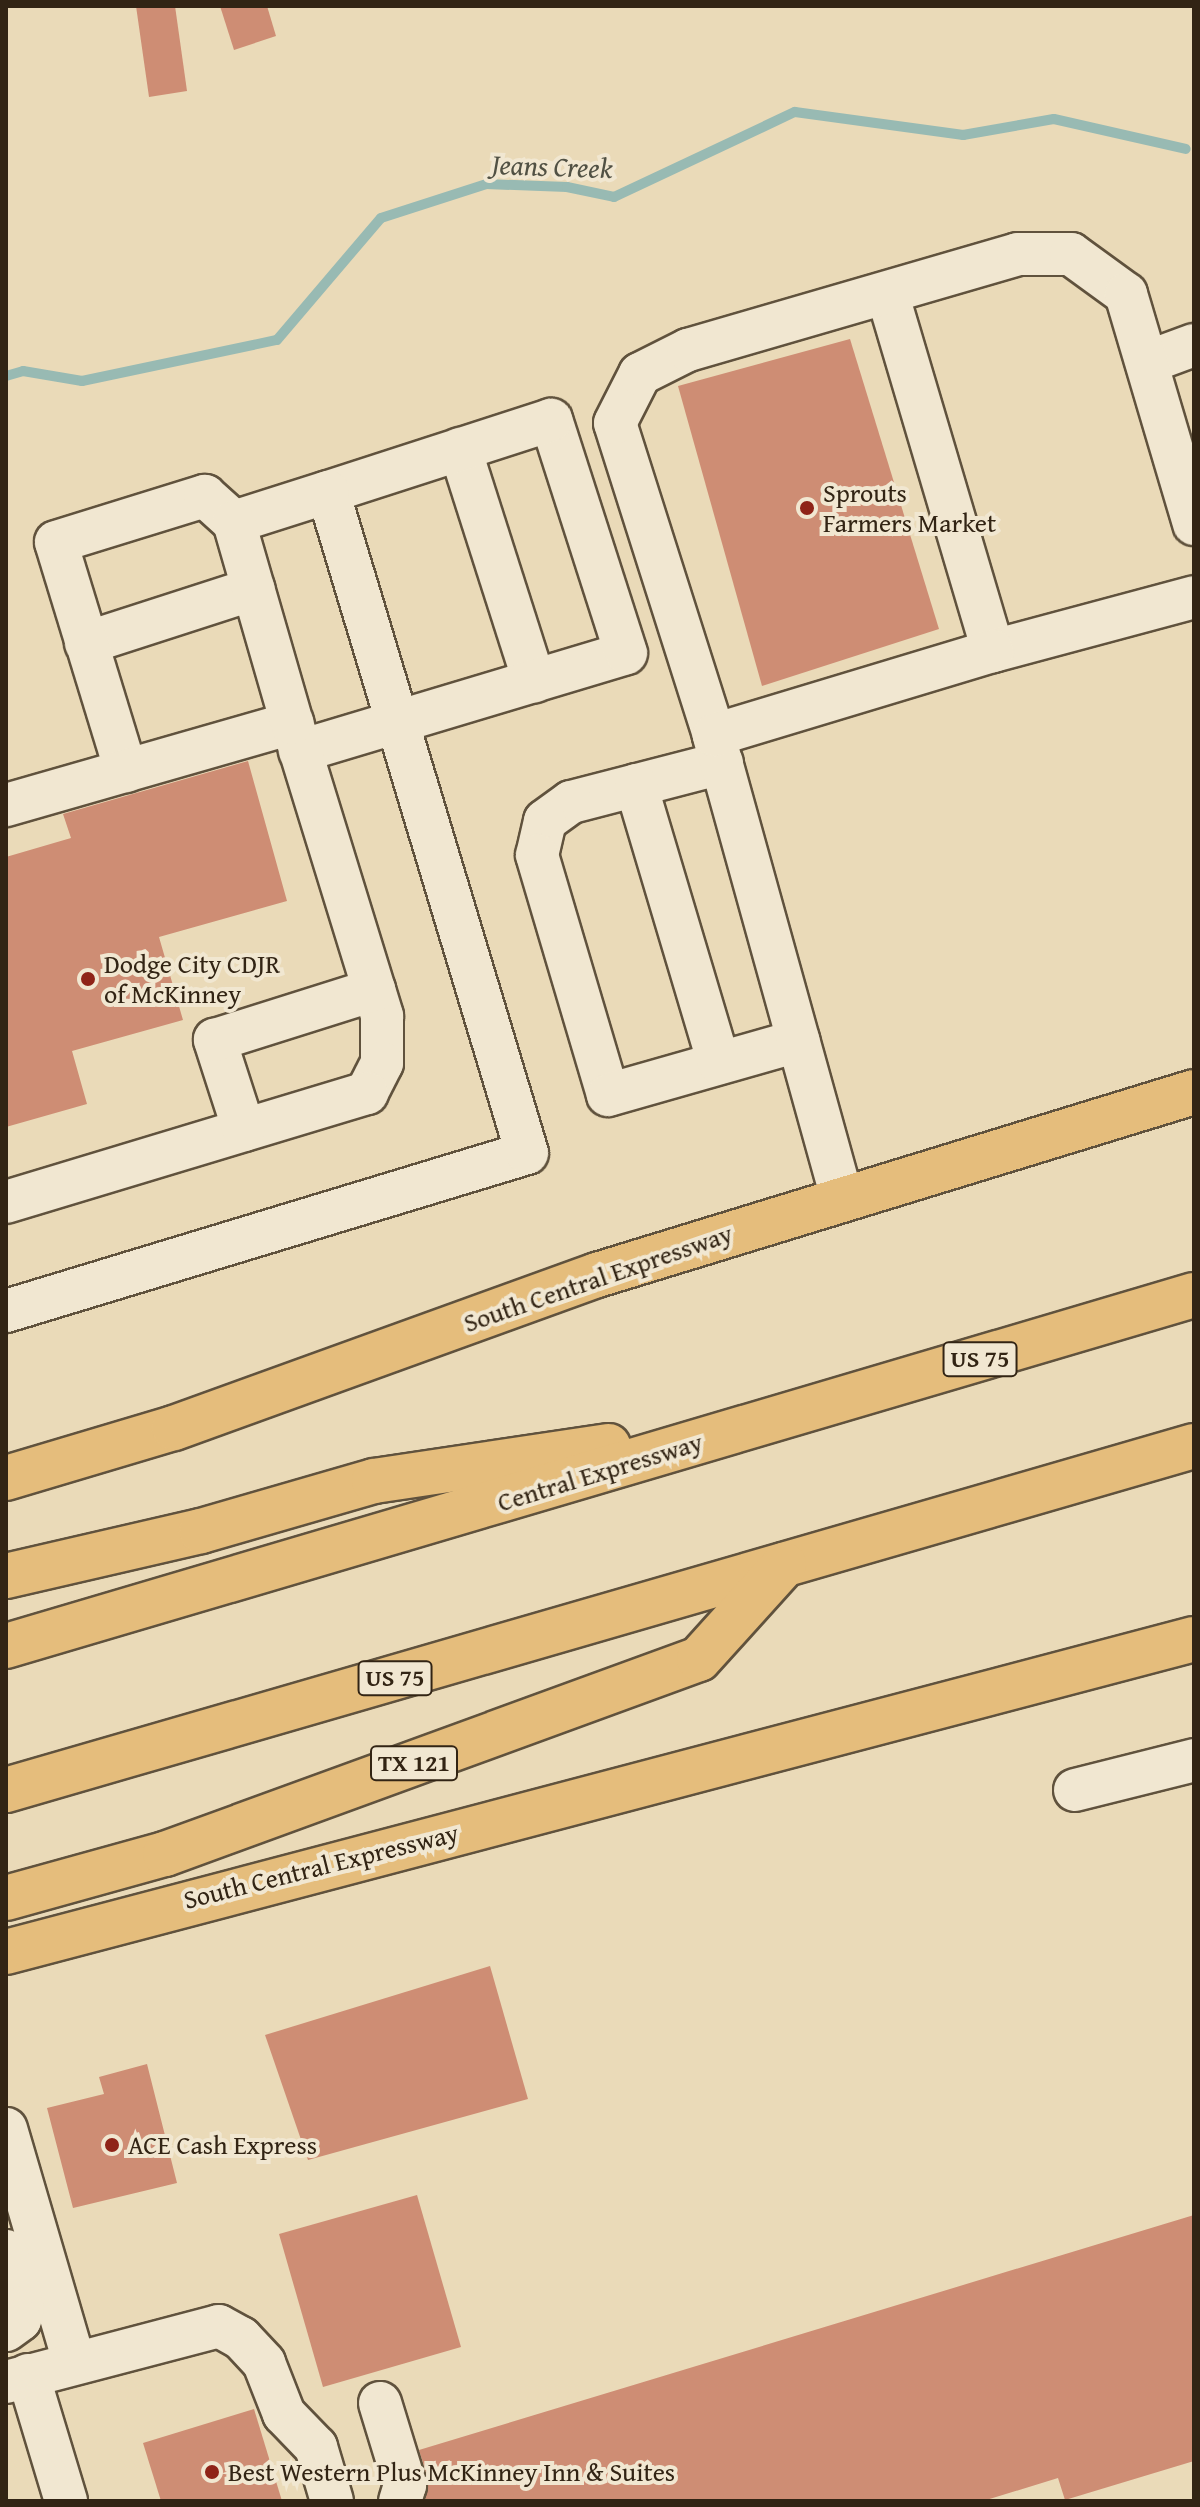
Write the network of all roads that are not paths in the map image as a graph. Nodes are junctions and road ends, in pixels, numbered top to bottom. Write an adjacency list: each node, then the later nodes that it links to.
1 (888, 296): 3 (lane); 11 (lane); 15 (lane)
2 (1194, 345): 3 (lane)
3 (1148, 362): 7 (lane)
4 (460, 449): 5 (lane); 12 (lane); 12 (lane)
5 (328, 492): 6 (lane); 13 (lane)
6 (234, 522): 8 (lane); 10 (lane)
7 (1194, 524)
8 (253, 589): 10 (lane); 14 (lane)
9 (1194, 597): 11 (lane)
10 (86, 643): 16 (lane)
11 (993, 651): 15 (lane)
12 (534, 681): 13 (lane)
13 (397, 723): 14 (lane); 27 (lane)
14 (296, 737): 16 (lane); 19 (lane)
15 (718, 749): 17 (lane); 20 (lane)
16 (126, 771): 18 (lane)
17 (636, 785): 21 (lane); 21 (lane)
18 (6, 805)
19 (374, 990): 23 (lane); 23 (lane)
20 (798, 1041): 21 (lane); 24 (lane)
21 (719, 1063)
22 (1194, 1092): 24 (main road, South Central Expressway)
23 (244, 1130): 25 (lane)
24 (842, 1198): 30 (main road, South Central Expressway)
25 (6, 1202)
26 (1194, 1295): 28 (main road, Central Expressway / US 75)
27 (6, 1311)
28 (765, 1423): 32 (main road); 34 (main road, Central Expressway / US 75)
29 (1194, 1446): 31 (main road, US 75)
30 (6, 1478)
31 (784, 1565): 36 (main road, US 75); 38 (main road, TX 121)
32 (6, 1576)
33 (1194, 1639): 39 (main road, South Central Expressway)
34 (6, 1646)
35 (1194, 1760): 37 (lane)
36 (6, 1790)
37 (1075, 1790)
38 (6, 1898)
39 (6, 1952)
40 (6, 2129): 43 (lane)
41 (6, 2251): 42 (lane)
42 (6, 2330)
43 (69, 2346): 44 (lane); 47 (lane)
44 (13, 2368): 46 (lane)
45 (380, 2403): 48 (lane)
46 (75, 2498)
47 (332, 2501)
48 (400, 2501)

